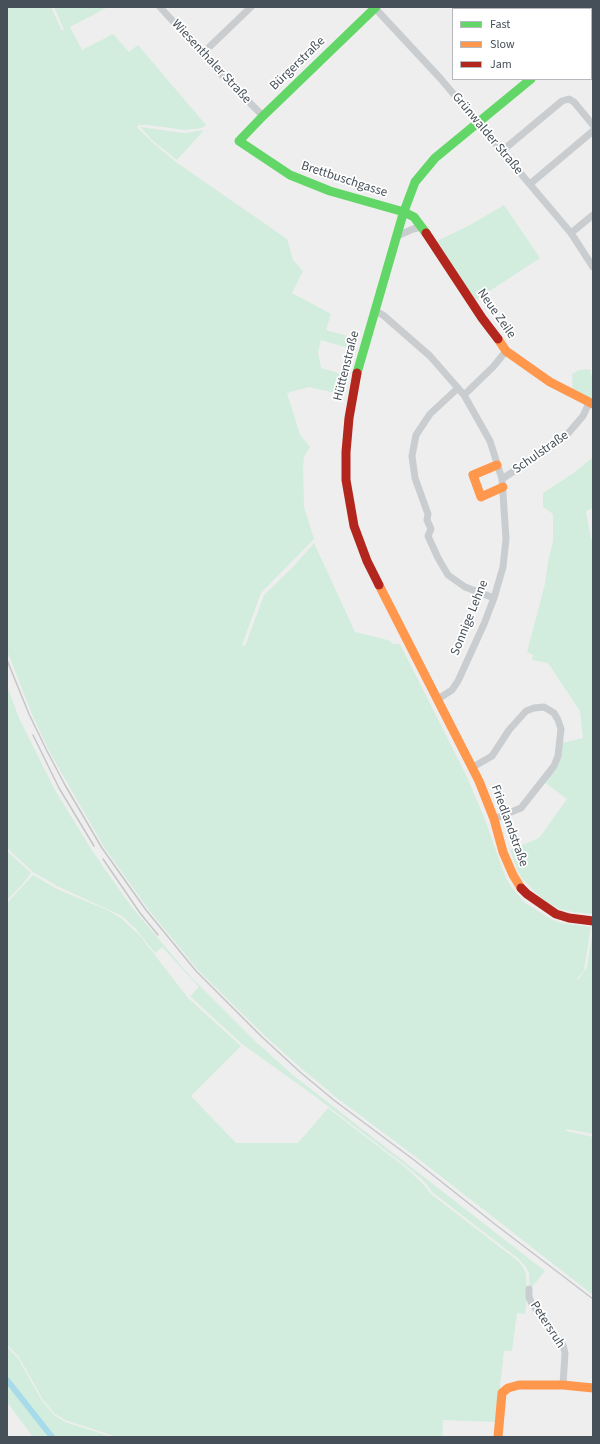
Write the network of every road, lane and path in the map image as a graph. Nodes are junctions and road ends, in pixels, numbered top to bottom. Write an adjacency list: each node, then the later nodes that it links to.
1 (160, 7): 4 (street, Wiesenthaler Straße)
2 (251, 7): 4 (street)
3 (375, 7): 6 (street, Bürgerstraße); 7 (street, Grünwalder Straße)
4 (202, 54): 6 (street, Wiesenthaler Straße)
5 (531, 80): 7 (street, Hüttenstraße)
6 (263, 116): 10 (street, Bürgerstraße)
7 (478, 123): 11 (street, Grünwalder Straße); 13 (street, Hüttenstraße)
8 (593, 125): 11 (street)
9 (593, 132): 12 (street)
10 (239, 141): 13 (street, Brettbuschgasse)
11 (502, 151): 12 (street, Grünwalder Straße)
12 (530, 184): 16 (street, Grünwalder Straße)
13 (404, 212): 15 (street, Neue Zeile); 17 (street, Hüttenstraße)
14 (593, 215): 16 (street)
15 (422, 227): 17 (street); 20 (street, Neue Zeile)
16 (571, 233): 18 (street, Grünwalder Straße)
17 (397, 236): 19 (street, Hüttenstraße)
18 (593, 267)
19 (375, 311): 21 (street, Sonnige Lehne); 27 (street, Hüttenstraße)
20 (506, 351): 22 (street); 23 (street, Neue Zeile)
21 (458, 388): 22 (street, Sonnige Lehne); 26 (street)
22 (464, 395): 24 (street, Sonnige Lehne)
23 (591, 404): 25 (street, Schulstraße)
24 (497, 465): 25 (street, Sonnige Lehne); 25 (street)
25 (502, 483): 26 (street, Sonnige Lehne)
26 (494, 598): 27 (street, Sonnige Lehne)
27 (438, 699): 28 (street, Friedlandstraße)
28 (473, 767): 29 (street, Friedlandstraße); 29 (street)
29 (494, 819): 30 (street, Friedlandstraße)
30 (593, 921)
31 (529, 1289): 32 (street, Petersruh)
32 (563, 1385): 33 (street); 34 (street)
33 (593, 1388)
34 (498, 1437)

